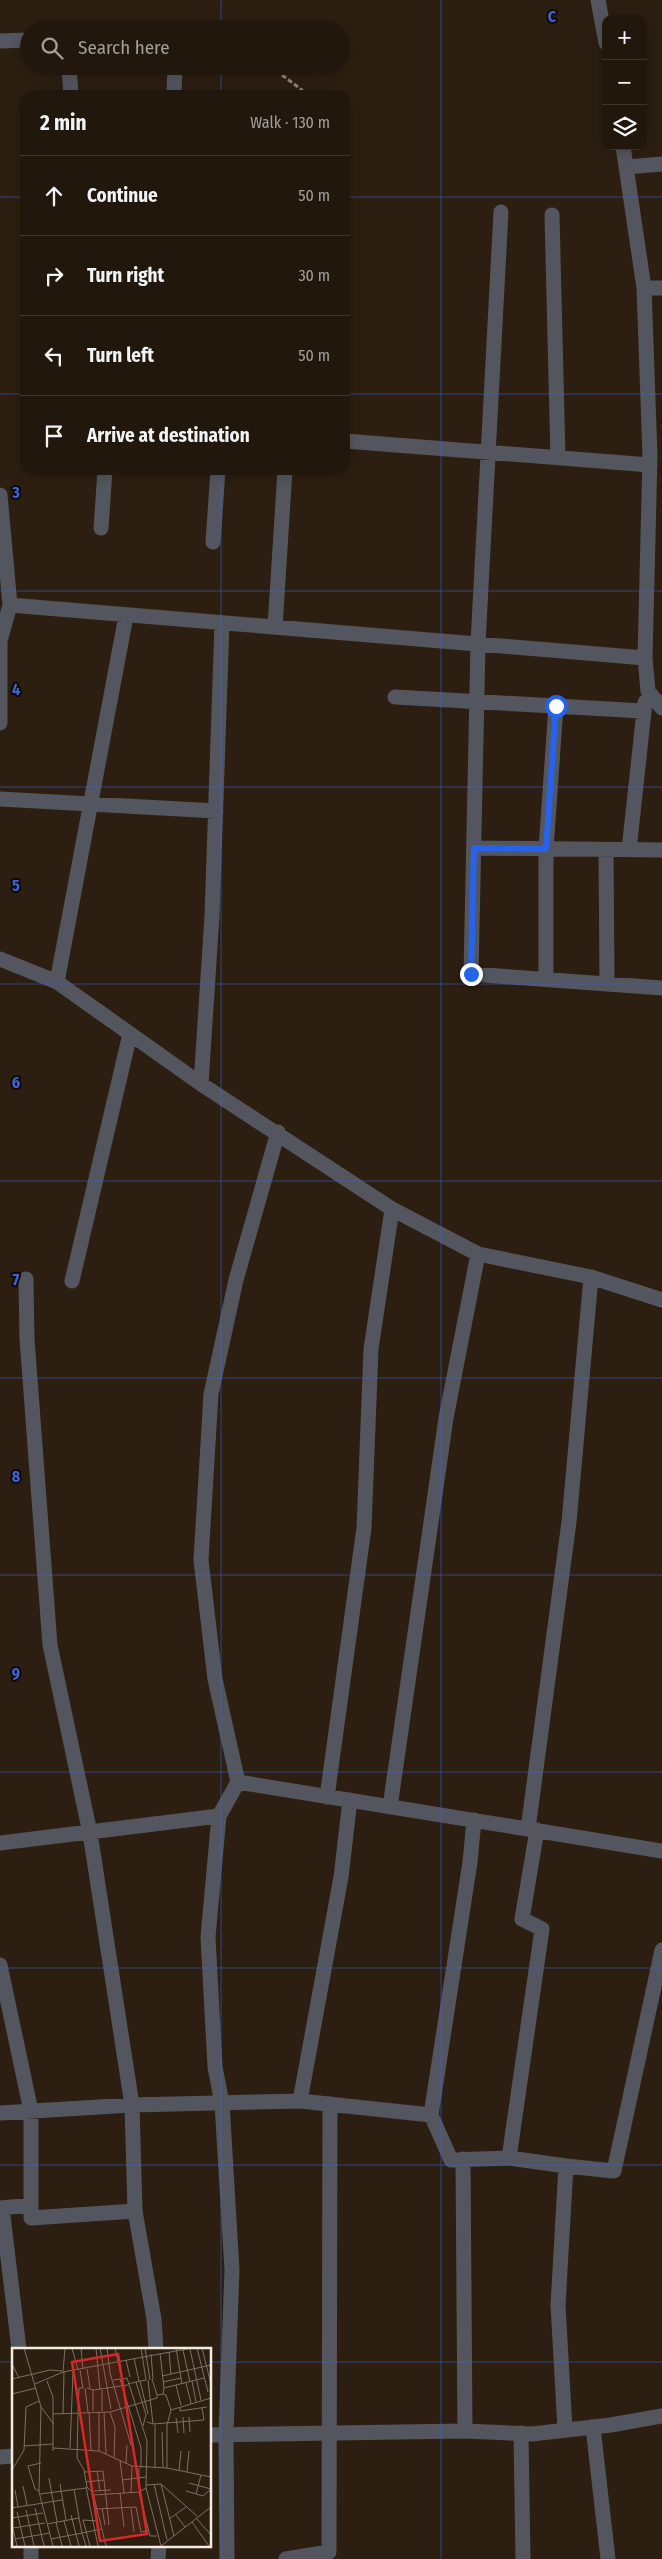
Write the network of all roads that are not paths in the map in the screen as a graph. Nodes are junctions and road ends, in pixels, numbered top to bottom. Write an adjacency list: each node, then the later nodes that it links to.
1 (598, 0): 2 (street)
2 (602, 22)
3 (20, 41): 4 (street)
4 (0, 42)
5 (70, 75): 7 (street)
6 (175, 75): 8 (street)
7 (71, 90)
8 (174, 90)
9 (624, 150): 11 (street)
10 (662, 164): 11 (street)
11 (627, 167): 14 (street)
12 (501, 212): 17 (street)
13 (552, 215): 18 (street)
14 (644, 288): 15 (street); 19 (street)
15 (662, 288)
16 (350, 442): 17 (street)
17 (489, 452): 18 (street); 31 (street)
18 (558, 458): 19 (street)
19 (650, 465): 32 (street)
20 (105, 475): 24 (street)
21 (218, 475): 25 (street)
22 (285, 475): 29 (street)
23 (0, 495): 26 (street)
24 (101, 528)
25 (213, 542)
26 (10, 605): 27 (street); 30 (street)
27 (126, 616): 28 (street); 41 (street)
28 (222, 623): 29 (street); 42 (street)
29 (275, 627): 31 (street)
30 (0, 642): 39 (street)
31 (478, 644): 32 (street); 35 (street)
32 (645, 658): 33 (street)
33 (648, 691): 37 (street); 38 (street)
34 (395, 697): 35 (street)
35 (477, 701): 36 (street); 43 (street)
36 (556, 706): 38 (street); 44 (street)
37 (662, 708)
38 (643, 711): 46 (street)
39 (0, 722)
40 (0, 799): 41 (street)
41 (91, 804): 42 (street); 50 (street)
42 (216, 811): 54 (street)
43 (474, 848): 44 (street); 49 (street)
44 (546, 849): 45 (street); 49 (street)
45 (606, 850): 46 (street); 51 (street)
46 (629, 850): 47 (street)
47 (662, 850)
48 (0, 959): 50 (street)
49 (546, 980): 51 (street)
50 (57, 982): 53 (street)
51 (607, 984): 52 (street)
52 (662, 988)
53 (130, 1034): 54 (street); 60 (street)
54 (201, 1084): 55 (street)
55 (278, 1132): 56 (street); 62 (street)
56 (392, 1209): 57 (street); 63 (street)
57 (478, 1254): 58 (street); 65 (street)
58 (591, 1277): 61 (street); 68 (street)
59 (26, 1279): 69 (street)
60 (72, 1281)
61 (662, 1300)
62 (238, 1782): 63 (street); 66 (street)
63 (327, 1796): 64 (street)
64 (350, 1800): 65 (street); 74 (street)
65 (390, 1807): 67 (street)
66 (220, 1816): 69 (street); 75 (street)
67 (474, 1820): 68 (street); 80 (street)
68 (532, 1830): 71 (street); 81 (street)
69 (90, 1833): 70 (street); 76 (street)
70 (0, 1843)
71 (662, 1851)
72 (662, 1950): 83 (street)
73 (0, 1965): 78 (street)
74 (300, 2101): 75 (street); 77 (street)
75 (222, 2103): 76 (street); 94 (street)
76 (132, 2104): 78 (street); 86 (street)
77 (330, 2104): 80 (street); 95 (street)
78 (31, 2111): 79 (street); 84 (street)
79 (0, 2113)
80 (431, 2115): 82 (street)
81 (509, 2158): 82 (street); 83 (street)
82 (463, 2159): 92 (street)
83 (566, 2166): 91 (street)
84 (31, 2205): 85 (street); 86 (street)
85 (1, 2208): 87 (street)
86 (135, 2211): 88 (street)
87 (19, 2348)
88 (156, 2348)
89 (662, 2416): 90 (street)
90 (593, 2427): 91 (street); 104 (street)
91 (565, 2429): 93 (street)
92 (465, 2431): 93 (street); 95 (street)
93 (522, 2433): 103 (street)
94 (226, 2434): 95 (street); 96 (street); 101 (street)
95 (328, 2434): 102 (street)
96 (211, 2435)
97 (31, 2546): 99 (street)
98 (159, 2546): 100 (street)
99 (31, 2559)
100 (158, 2559)
101 (228, 2559)
102 (286, 2559)
103 (523, 2559)
104 (608, 2559)

